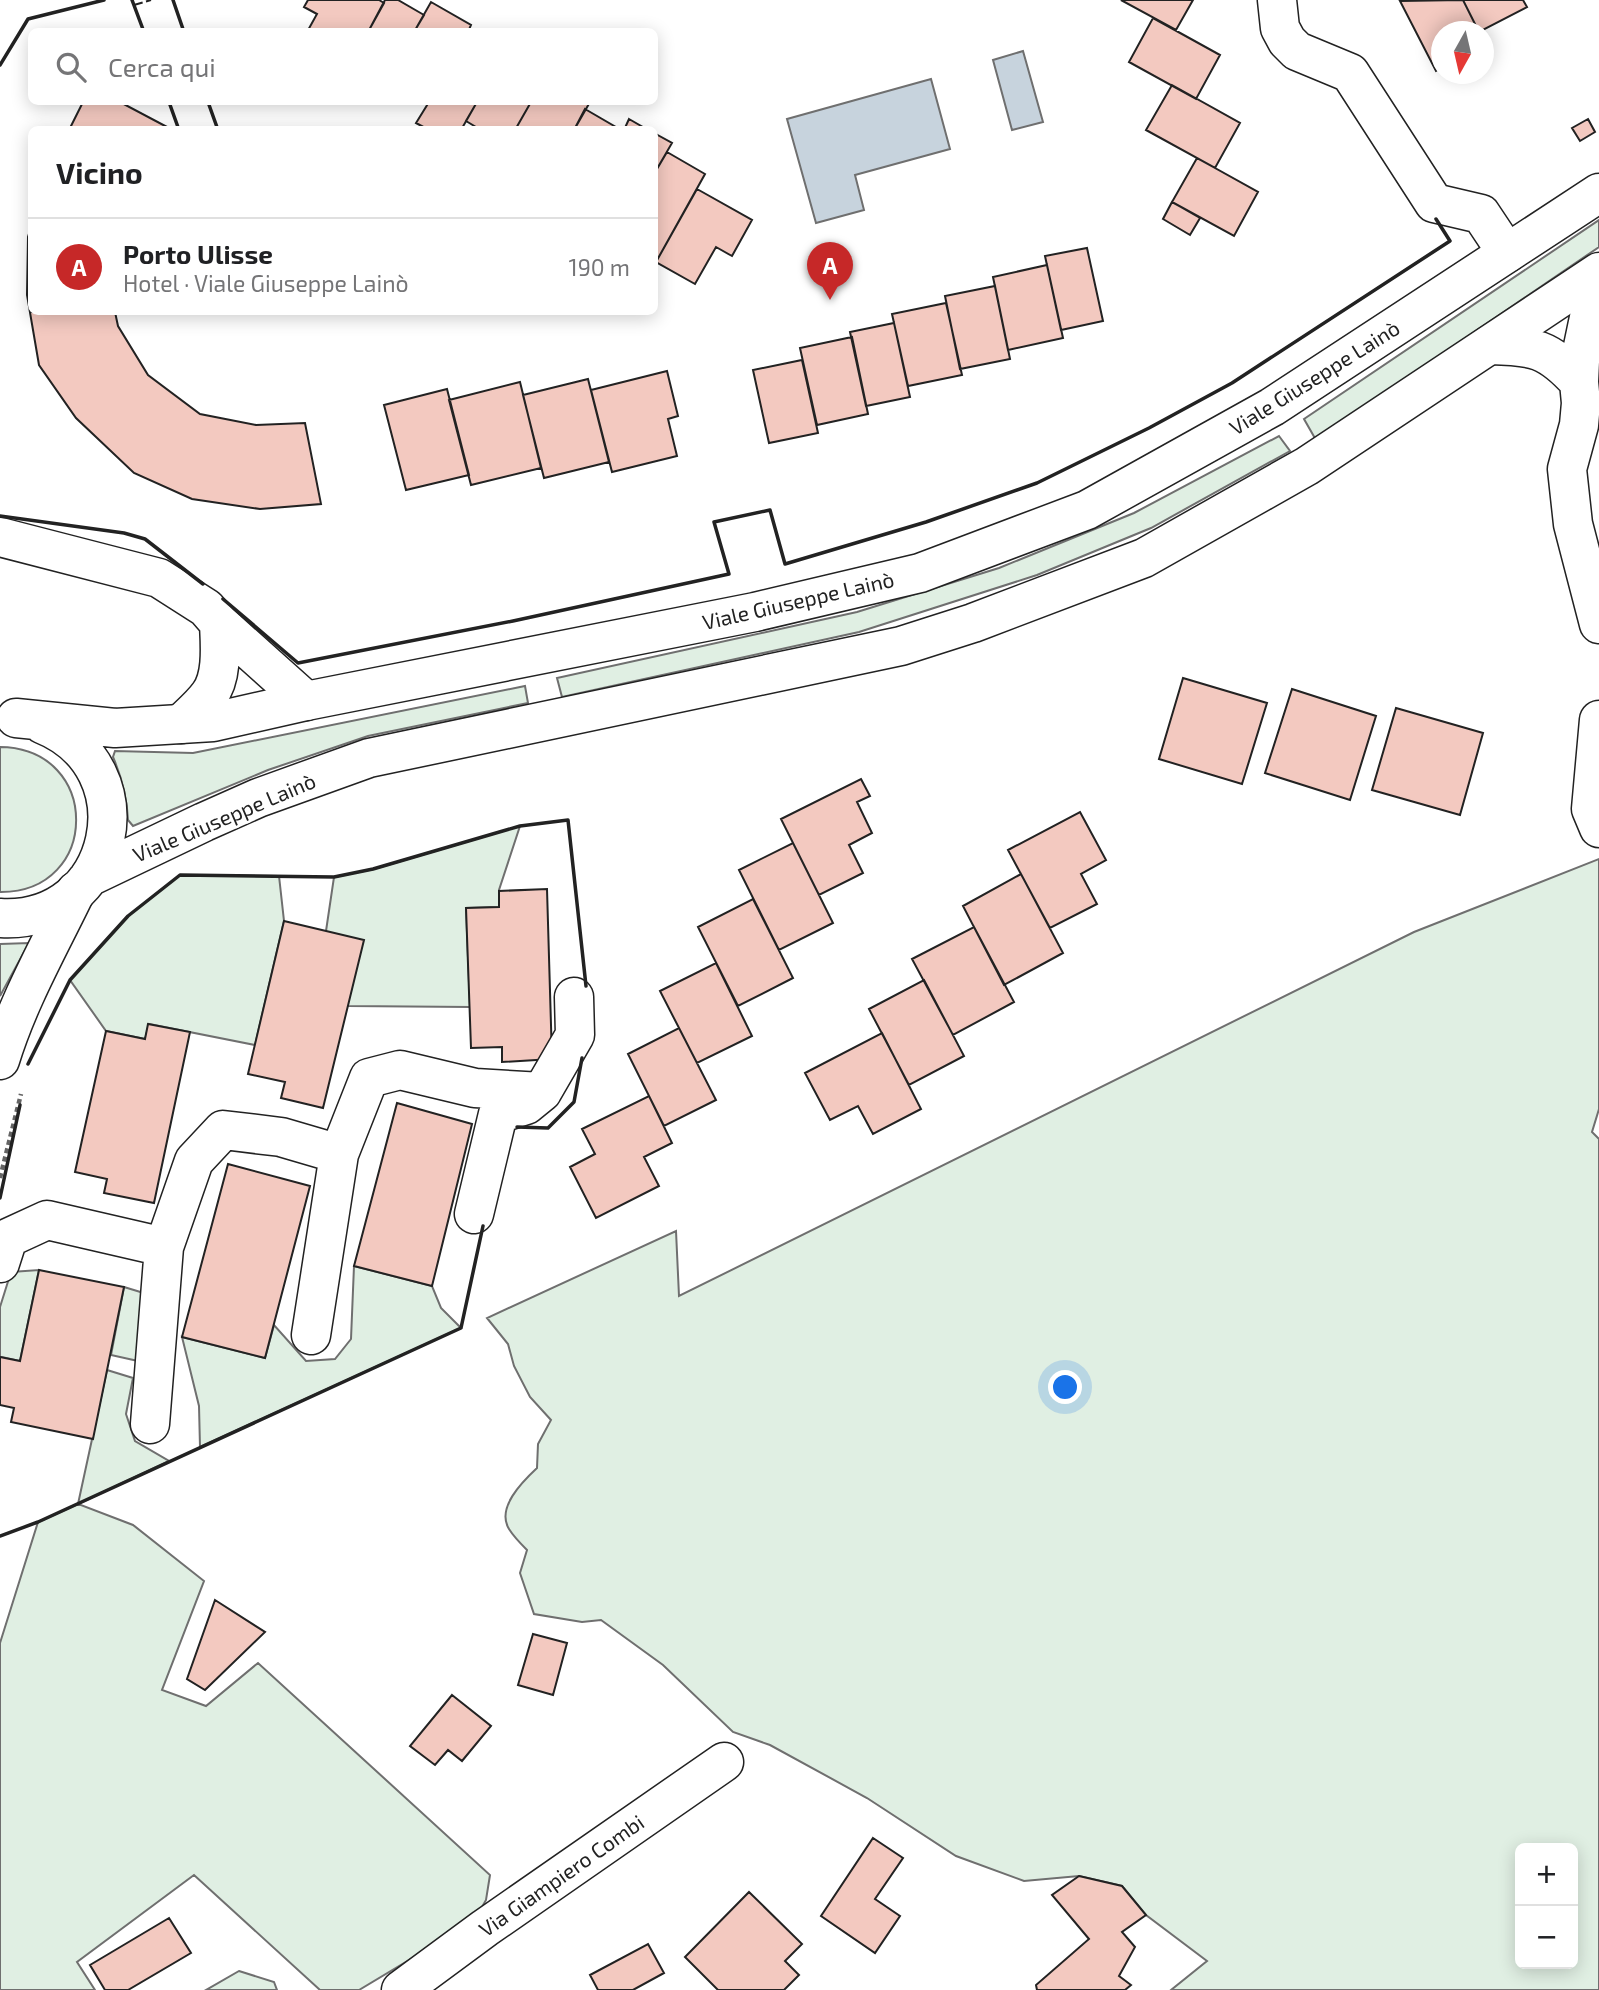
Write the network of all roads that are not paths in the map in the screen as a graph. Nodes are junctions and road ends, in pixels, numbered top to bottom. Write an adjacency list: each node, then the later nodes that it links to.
1 (1277, 0): 3 (main road)
2 (1599, 193): 3 (main road, Viale Giuseppe Lainò)
3 (1507, 253): 11 (main road, Viale Giuseppe Lainò)
4 (1599, 272): 6 (main road, Viale Giuseppe Lainò)
5 (1599, 292): 7 (main road)
6 (1490, 345): 7 (main road); 16 (main road, Viale Giuseppe Lainò)
7 (1586, 396): 10 (main road)
8 (0, 537): 9 (main road)
9 (219, 623): 11 (main road); 14 (main road)
10 (1599, 624)
11 (306, 701): 14 (main road, Viale Giuseppe Lainò)
12 (8, 718): 14 (main road, Viale Giuseppe Lainò); 16 (main road)
13 (1599, 720): 15 (main road)
14 (181, 724)
15 (1599, 828)
16 (82, 884): 17 (main road, Viale Giuseppe Lainò); 19 (main road)
17 (0, 918)
18 (574, 997): 20 (main road)
19 (11, 1073)
20 (542, 1093): 21 (main road); 22 (main road)
21 (339, 1153): 23 (main road); 25 (main road)
22 (474, 1214)
23 (164, 1247): 24 (main road); 26 (main road)
24 (0, 1263)
25 (311, 1335)
26 (150, 1424)
27 (724, 1762): 28 (main road, Via Giampiero Combi)
28 (401, 1990)

